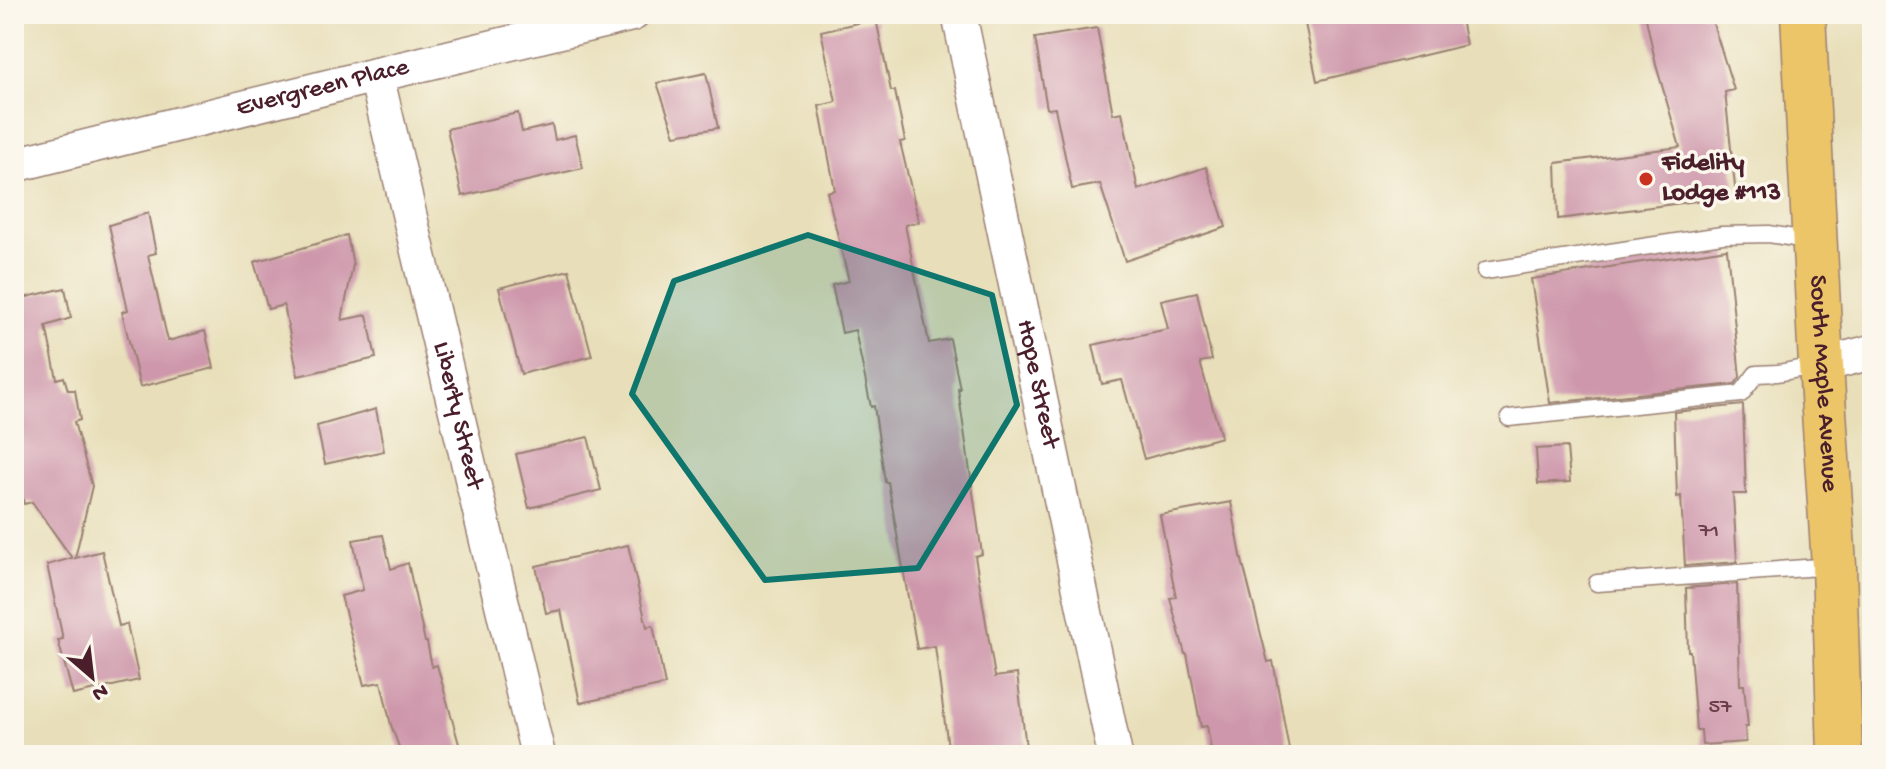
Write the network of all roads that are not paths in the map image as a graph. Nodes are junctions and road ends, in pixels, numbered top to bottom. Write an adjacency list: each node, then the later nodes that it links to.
1 (632, 14): 4 (street, Evergreen Place)
2 (959, 14): 14 (street, Hope Street)
3 (1803, 14): 6 (main road, South Maple Avenue)
4 (376, 75): 5 (street, Evergreen Place); 13 (street, Liberty Street)
5 (14, 165)
6 (1815, 241): 7 (lane); 9 (main road, South Maple Avenue)
7 (1485, 271)
8 (1872, 352): 9 (street)
9 (1821, 365): 10 (lane); 11 (main road, South Maple Avenue)
10 (1509, 418)
11 (1834, 566): 12 (lane); 15 (main road, South Maple Avenue)
12 (1597, 583)
13 (538, 755)
14 (1115, 755)
15 (1840, 755)

